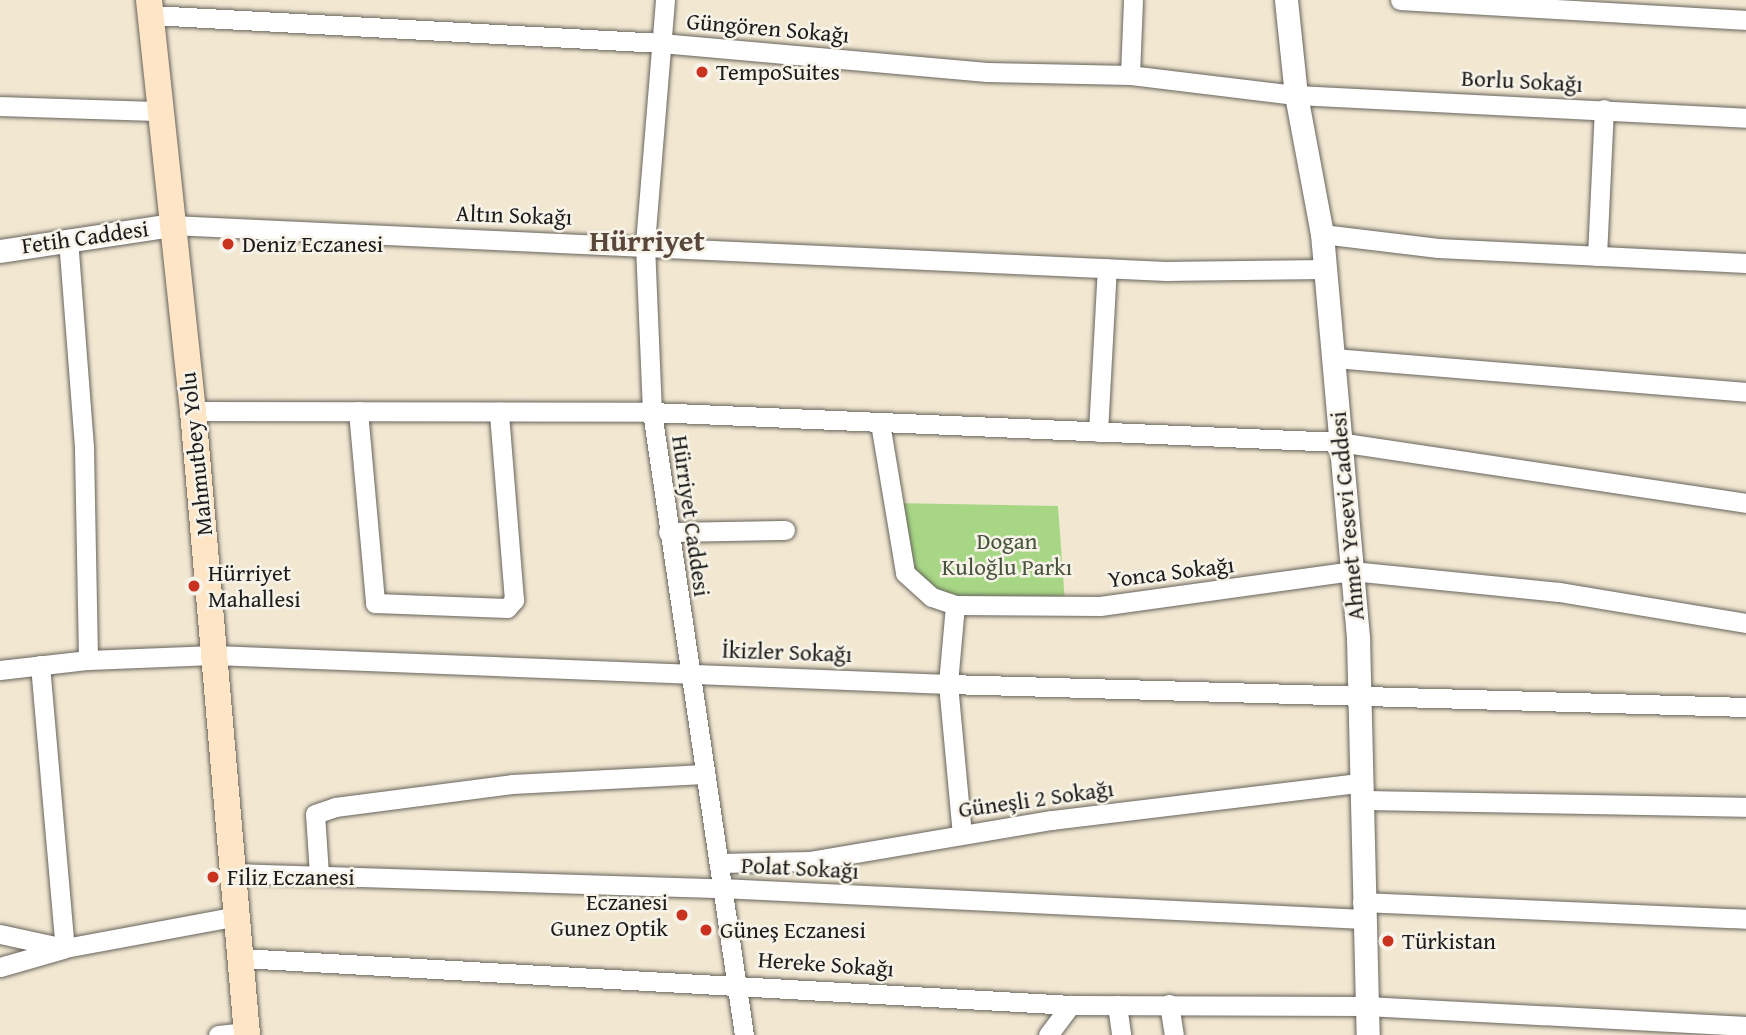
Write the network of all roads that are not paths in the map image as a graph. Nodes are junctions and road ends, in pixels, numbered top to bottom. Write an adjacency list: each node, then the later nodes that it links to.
1 (664, 0): 7 (street, Hürriyet Caddesi)
2 (1133, 0): 8 (street)
3 (1286, 0): 9 (street, Ahmet Yesevi Caddesi)
4 (1400, 0): 6 (street)
5 (150, 7): 7 (street, Güngören Sokağı); 12 (main road, Mahmutbey Yolu)
6 (1746, 20)
7 (661, 43): 8 (street, Güngören Sokağı); 17 (street, Hürriyet Caddesi)
8 (1130, 75): 9 (street, Güngören Sokağı)
9 (1296, 95): 11 (street, Borlu Sokağı); 15 (street, Ahmet Yesevi Caddesi)
10 (0, 106): 12 (street)
11 (1604, 109): 13 (street, Borlu Sokağı); 19 (street)
12 (162, 111): 14 (main road, Mahmutbey Yolu)
13 (1746, 118)
14 (171, 226): 16 (street, Fetih Caddesi); 17 (street, Altın Sokağı); 25 (main road, Mahmutbey Yolu)
15 (1322, 234): 19 (street); 22 (street, Ahmet Yesevi Caddesi)
16 (68, 239): 18 (street, Fetih Caddesi); 39 (street)
17 (645, 245): 21 (street, Altın Sokağı); 28 (street, Hürriyet Caddesi)
18 (5, 248)
19 (1597, 256): 20 (street)
20 (1746, 263)
21 (1107, 268): 22 (street, Altın Sokağı); 30 (street)
22 (1325, 269): 23 (street, Ahmet Yesevi Caddesi)
23 (1334, 358): 24 (street); 31 (street, Ahmet Yesevi Caddesi)
24 (1746, 392)
25 (193, 411): 26 (street); 38 (main road, Mahmutbey Yolu)
26 (358, 411): 27 (street); 27 (street)
27 (499, 412): 28 (street)
28 (652, 412): 29 (street); 34 (street, Hürriyet Caddesi)
29 (880, 422): 30 (street); 36 (street, Yonca Sokağı)
30 (1098, 432): 31 (street)
31 (1339, 442): 32 (street); 35 (street, Ahmet Yesevi Caddesi)
32 (1746, 503)
33 (785, 530): 34 (street)
34 (668, 531): 42 (street, Hürriyet Caddesi)
35 (1352, 571): 36 (street, Yonca Sokağı); 37 (street, Yonca Sokağı); 44 (street, Ahmet Yesevi Caddesi)
36 (955, 605): 43 (street)
37 (1746, 623)
38 (215, 655): 39 (street, İkizler Sokağı); 42 (street, İkizler Sokağı); 51 (main road, Mahmutbey Yolu)
39 (88, 660): 40 (street, İkizler Sokağı)
40 (40, 665): 41 (street, İkizler Sokağı); 58 (street)
41 (0, 670)
42 (688, 672): 43 (street, İkizler Sokağı); 46 (street, Hürriyet Caddesi)
43 (948, 684): 44 (street, İkizler Sokağı); 49 (street)
44 (1359, 695): 45 (street, İkizler Sokağı); 47 (street, Ahmet Yesevi Caddesi)
45 (1746, 707)
46 (704, 774): 50 (street, Hürriyet Caddesi); 52 (street)
47 (1360, 791): 48 (street, Güneşli 2 Sokağı); 49 (street, Güneşli 2 Sokağı); 54 (street, Ahmet Yesevi Caddesi)
48 (1746, 807)
49 (962, 834): 50 (street, Güneşli 2 Sokağı)
50 (719, 863): 53 (street, Hürriyet Caddesi)
51 (233, 873): 52 (street, Polat Sokağı); 55 (main road, Mahmutbey Yolu)
52 (319, 874): 53 (street, Polat Sokağı)
53 (721, 888): 54 (street, Polat Sokağı); 61 (street, Hürriyet Caddesi)
54 (1363, 910): 56 (street, Polat Sokağı); 65 (street, Ahmet Yesevi Caddesi)
55 (237, 916): 58 (street); 59 (main road, Mahmutbey Yolu)
56 (1746, 919)
57 (0, 934): 58 (street)
58 (65, 948): 60 (street)
59 (241, 958): 61 (street, Hereke Sokağı); 67 (main road, Mahmutbey Yolu)
60 (0, 967)
61 (737, 983): 63 (street, Hereke Sokağı); 69 (street, Hürriyet Caddesi)
62 (1169, 1004): 64 (street, Hereke Sokağı); 65 (street, Hereke Sokağı); 72 (street)
63 (1071, 1005): 64 (street, Hereke Sokağı); 70 (street)
64 (1116, 1005): 71 (street)
65 (1366, 1006): 66 (street, Hereke Sokağı); 73 (street, Ahmet Yesevi Caddesi)
66 (1746, 1027)
67 (247, 1033): 68 (street)
68 (218, 1035)
69 (744, 1035)
70 (1048, 1035)
71 (1121, 1035)
72 (1174, 1035)
73 (1368, 1035)

